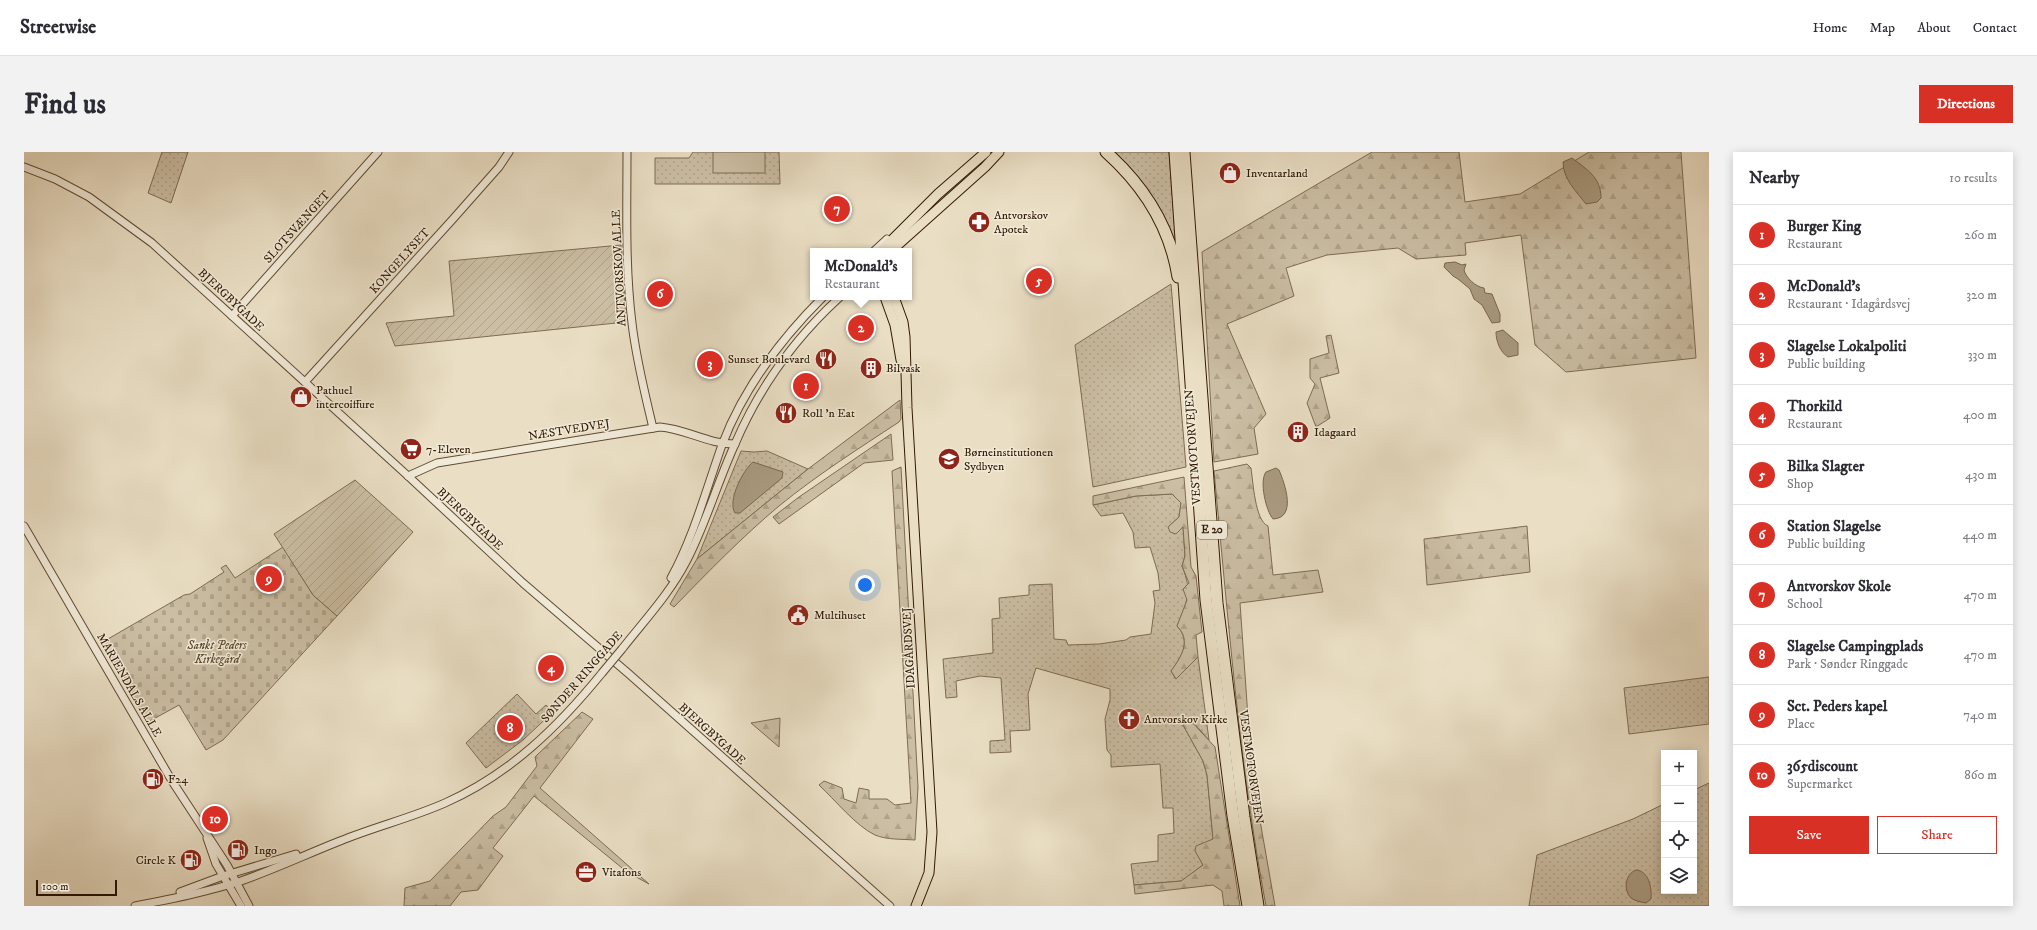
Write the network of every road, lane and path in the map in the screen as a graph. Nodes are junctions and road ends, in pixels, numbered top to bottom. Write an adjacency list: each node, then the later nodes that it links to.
1 (378, 152): 20 (street, SLOTSVÆNGET)
2 (509, 152): 22 (street, KONGELYSET)
3 (627, 152): 24 (street, ANTVORSKOV ALLE)
4 (986, 152): 12 (main road)
5 (999, 152): 11 (main road)
6 (1003, 152): 11 (street)
7 (1106, 152): 21 (highway)
8 (1175, 152): 21 (highway, VESTMOTORVEJEN / E 20)
9 (1184, 152): 39 (highway, VESTMOTORVEJEN / E 20)
10 (24, 167): 20 (street, BJERGBYGADE)
11 (986, 167): 15 (main road)
12 (938, 194): 13 (street); 14 (main road)
13 (877, 248)
14 (884, 248)
15 (894, 248)
16 (820, 300): 25 (street, SØNDER RINGGADE)
17 (837, 300): 26 (street, SØNDER RINGGADE)
18 (886, 300): 23 (main road, IDAGÅRDSVEJ)
19 (895, 300): 23 (main road, IDAGÅRDSVEJ)
20 (232, 316): 22 (street, BJERGBYGADE)
21 (1189, 341): 38 (highway, VESTMOTORVEJEN / E 20)
22 (305, 382): 27 (street, BJERGBYGADE)
23 (906, 385): 37 (main road, IDAGÅRDSVEJ)
24 (653, 428): 25 (street, NÆSTVEDVEJ); 27 (street, NÆSTVEDVEJ)
25 (723, 444): 26 (street, NÆSTVEDVEJ); 29 (street, SØNDER RINGGADE)
26 (734, 444): 29 (street, SØNDER RINGGADE)
27 (408, 476): 36 (street, BJERGBYGADE)
28 (24, 526): 31 (street, MARIENDALS ALLE)
29 (659, 602): 30 (street, SØNDER RINGGADE, bridge)
30 (342, 840): 31 (street, SØNDER RINGGADE); 31 (street, SØNDER RINGGADE)
31 (230, 879): 32 (street); 32 (street); 34 (street); 35 (street)
32 (173, 898): 33 (street)
33 (135, 906)
34 (241, 906)
35 (247, 906)
36 (890, 906)
37 (916, 906)
38 (1248, 906)
39 (1258, 906)

